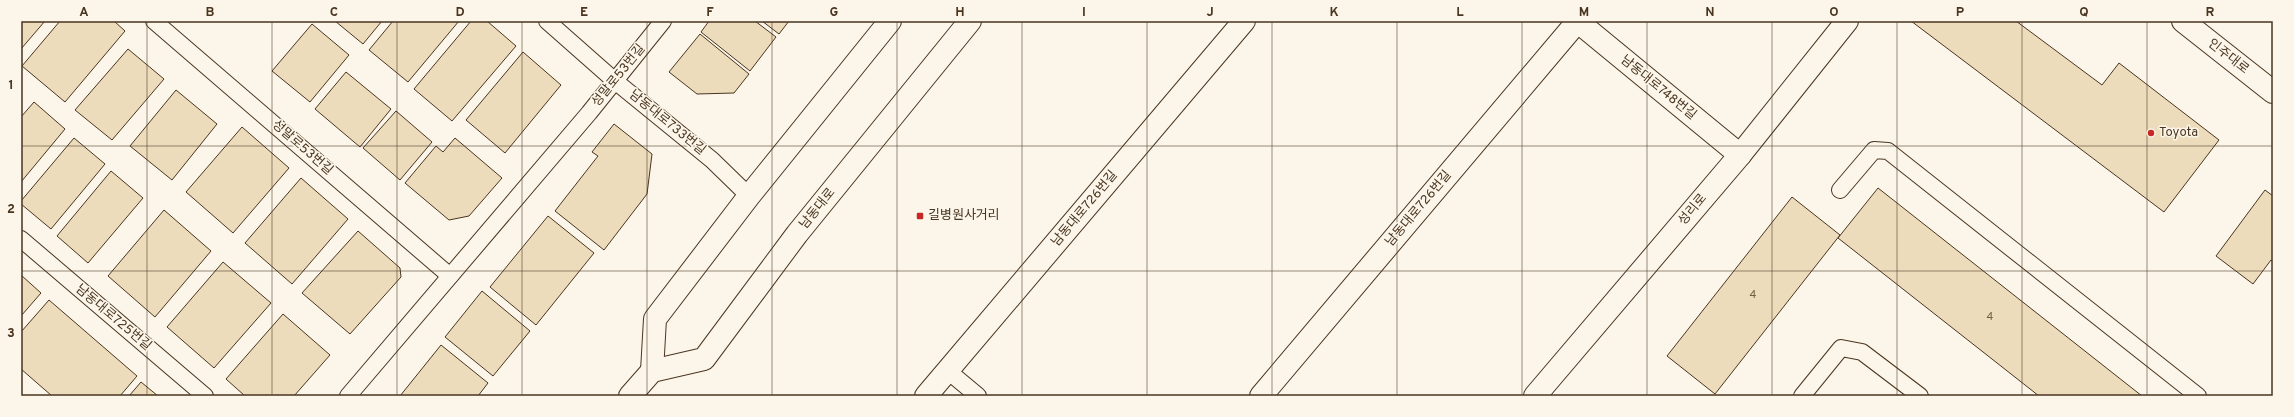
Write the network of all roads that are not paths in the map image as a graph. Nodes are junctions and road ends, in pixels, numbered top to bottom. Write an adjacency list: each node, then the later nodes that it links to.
1 (154, 21): 16 (lane, 성말로53번길)
2 (547, 21): 10 (lane, 남동대로733번길)
3 (663, 21): 10 (lane, 성말로53번길)
4 (890, 21): 14 (street)
5 (970, 21): 17 (street, 남동대로)
6 (1244, 21): 18 (street, 남동대로726번길)
7 (1577, 21): 12 (street, 남동대로748번길); 24 (street, 남동대로726번길)
8 (1847, 21): 12 (street, 성리로)
9 (2182, 21): 11 (street, 인주대로)
10 (615, 81): 14 (lane, 남동대로733번길); 16 (lane, 성말로53번길)
11 (2273, 92)
12 (1740, 155): 25 (street, 성리로)
13 (1840, 190): 28 (lane)
14 (749, 196): 17 (street)
15 (21, 239): 19 (lane, 남동대로725번길)
16 (450, 276): 20 (lane, 성말로53번길)
17 (652, 370): 21 (street)
18 (948, 370): 22 (street, 남동대로726번길); 23 (lane)
19 (205, 396)
20 (348, 396)
21 (630, 396)
22 (926, 396)
23 (978, 396)
24 (1261, 396)
25 (1536, 396)
26 (1802, 396): 27 (lane)
27 (1920, 396)
28 (2198, 396)

